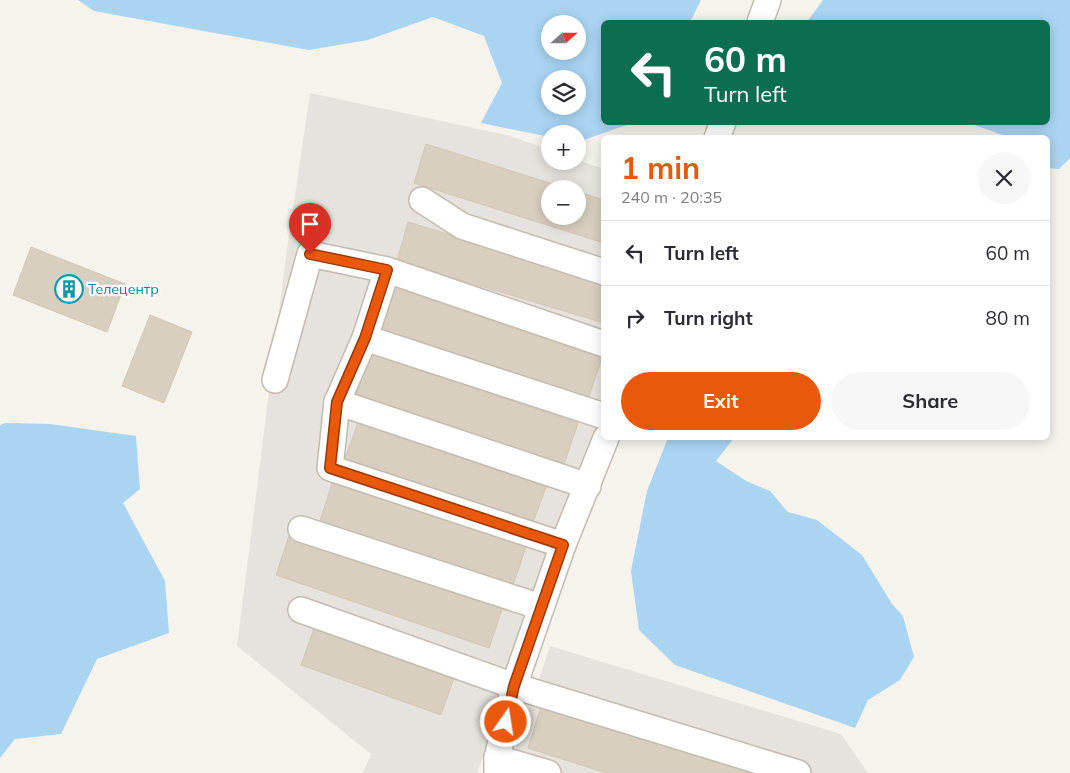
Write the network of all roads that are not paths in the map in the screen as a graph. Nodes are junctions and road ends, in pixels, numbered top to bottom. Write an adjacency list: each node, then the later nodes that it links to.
1 (768, 0): 2 (street)
2 (761, 20)
3 (422, 200): 5 (street)
4 (387, 270): 6 (street); 7 (street); 8 (street)
5 (601, 271)
6 (365, 338): 9 (street); 10 (street)
7 (601, 343)
8 (275, 380)
9 (337, 402): 12 (street); 14 (street)
10 (601, 415)
11 (605, 440): 12 (street)
12 (588, 486): 14 (street)
13 (301, 529): 15 (street)
14 (563, 545): 15 (street)
15 (541, 608): 17 (street)
16 (301, 610): 17 (street)
17 (514, 686): 18 (street); 20 (street)
18 (497, 766): 19 (street)
19 (548, 773)
20 (798, 773)

